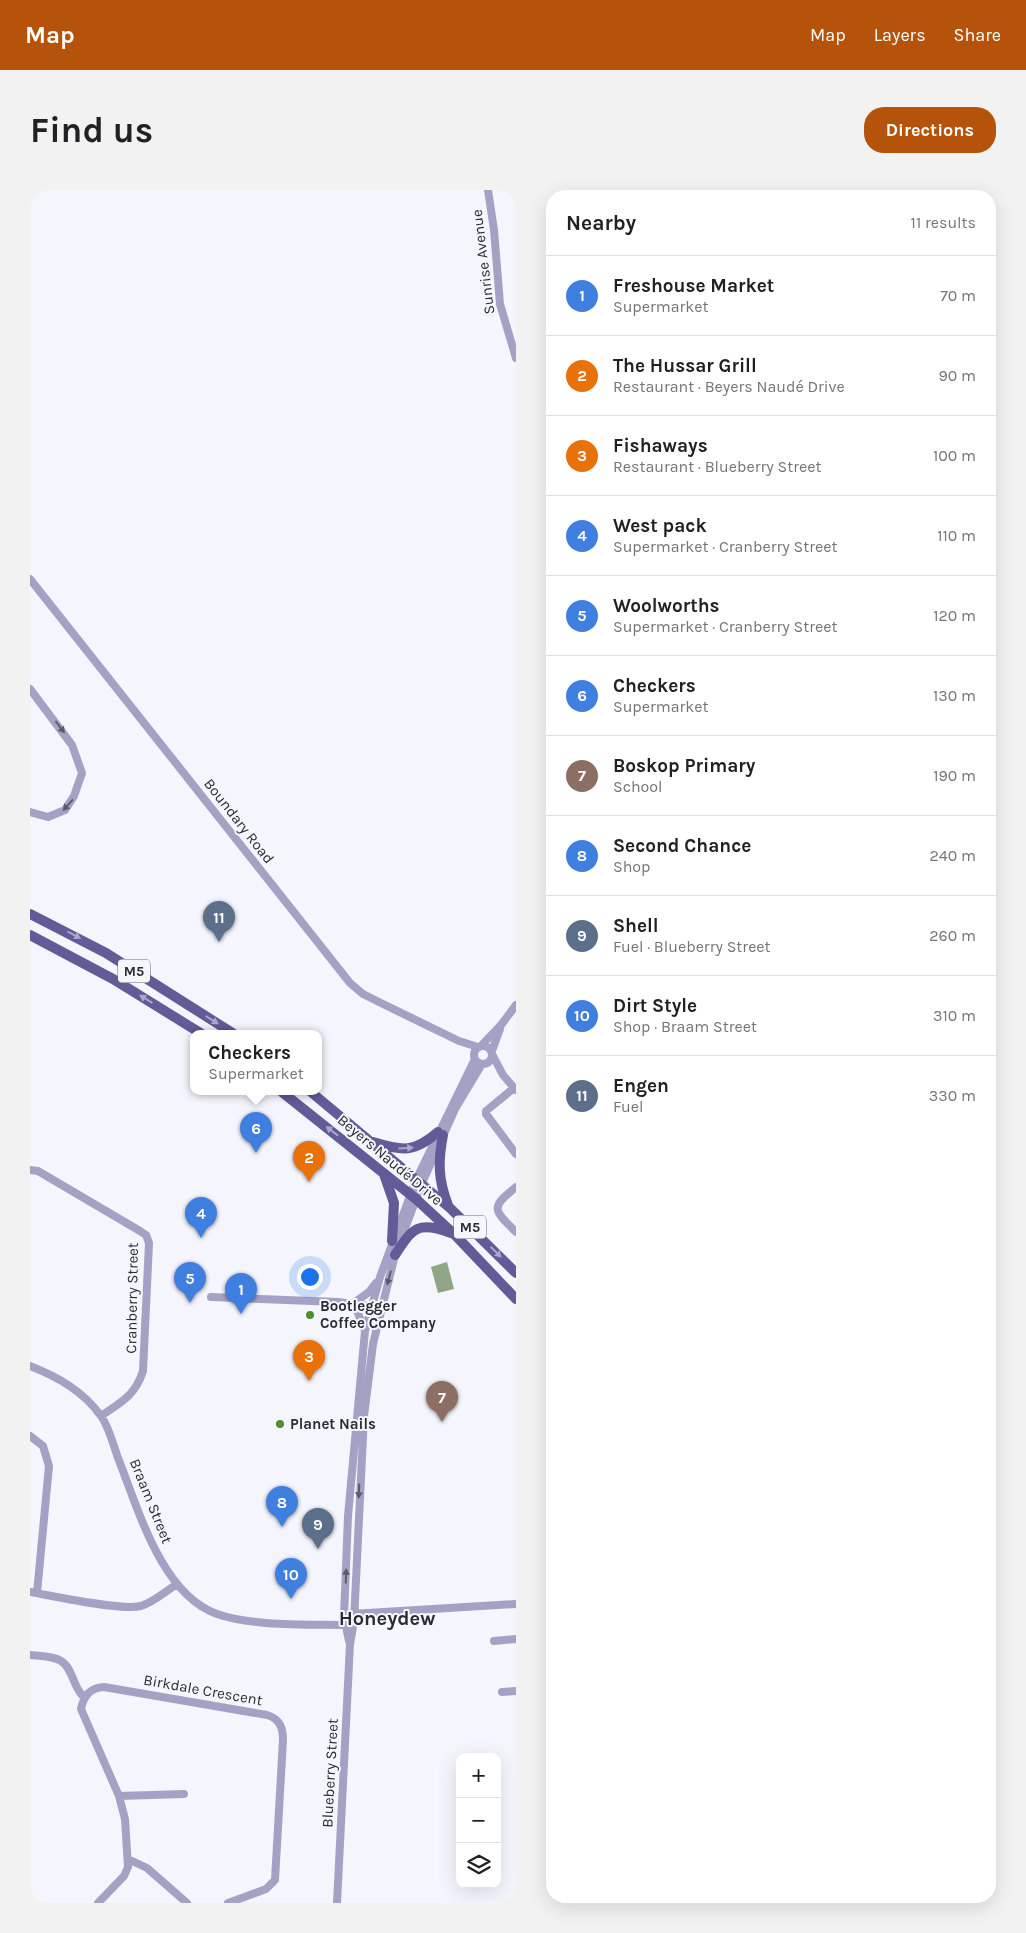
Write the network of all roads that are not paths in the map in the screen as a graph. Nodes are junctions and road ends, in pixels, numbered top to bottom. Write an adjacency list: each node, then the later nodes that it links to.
1 (488, 190): 2 (street, Sunrise Avenue)
2 (516, 358)
3 (30, 579): 12 (street, Boundary Road)
4 (30, 689): 5 (street, one-way to 5)
5 (30, 812)
6 (30, 914): 11 (main road, M5, one-way to 11)
7 (30, 935): 10 (main road, M5, one-way to 7)
8 (516, 1005): 9 (street)
9 (501, 1025): 13 (street); 14 (street)
10 (196, 1030)
11 (228, 1030)
12 (459, 1041): 13 (street, Boundary Road); 15 (street, Boundary Road)
13 (479, 1046): 14 (street); 15 (street)
14 (492, 1053): 16 (street); 17 (street)
15 (474, 1058): 16 (street); 21 (street)
16 (485, 1064): 17 (street); 21 (street)
17 (503, 1075): 18 (street)
18 (515, 1089): 23 (street)
19 (286, 1095): 25 (main road, Beyers Naudé Drive / M5, one-way to 19)
20 (315, 1095): 22 (main road, Beyers Naudé Drive / M5)
21 (440, 1133): 22 (main road, one-way to 21); 26 (street); 29 (main road)
22 (370, 1141): 26 (main road, Beyers Naudé Drive / M5)
23 (516, 1154)
24 (30, 1170): 43 (street, Cranberry Street)
25 (384, 1172): 28 (main road, Beyers Naudé Drive / M5); 32 (main road)
26 (418, 1182): 28 (street); 29 (main road, Beyers Naudé Drive / M5)
27 (516, 1187): 30 (street)
28 (413, 1197): 31 (main road, Beyers Naudé Drive / M5); 32 (street, Blueberry Street); 33 (street, Blueberry Street)
29 (450, 1208): 34 (main road, Beyers Naudé Drive / M5, one-way to 34)
30 (516, 1232)
31 (456, 1236): 33 (main road); 37 (main road, Beyers Naudé Drive / M5)
32 (392, 1241): 35 (street, Blueberry Street)
33 (396, 1255): 40 (street, Blueberry Street, one-way to 40)
34 (516, 1273)
35 (380, 1277): 38 (street); 39 (street, Blueberry Street)
36 (211, 1296): 38 (street)
37 (516, 1299)
38 (354, 1303): 39 (street); 41 (street)
39 (372, 1306): 40 (street); 41 (street, Blueberry Street)
40 (382, 1308): 49 (street, Blueberry Street, one-way to 49)
41 (365, 1331): 48 (street, Blueberry Street, one-way to 41)
42 (30, 1366): 43 (street, Braam Street)
43 (101, 1416): 45 (street, Braam Street)
44 (30, 1436): 46 (street)
45 (177, 1584): 46 (street); 50 (street, Braam Street)
46 (34, 1592)
47 (516, 1604): 49 (street)
48 (344, 1614): 49 (street); 50 (street, Blueberry Street)
49 (355, 1614): 51 (street, Blueberry Street)
50 (344, 1625): 51 (street, Braam Street); 54 (street, Blueberry Street)
51 (354, 1625): 54 (street, Blueberry Street)
52 (516, 1639): 53 (street)
53 (494, 1641)
54 (350, 1644): 65 (street, Blueberry Street)
55 (30, 1655): 58 (street)
56 (516, 1691): 57 (street)
57 (502, 1692)
58 (84, 1697): 60 (street); 64 (street, Birkdale Crescent)
59 (184, 1794): 60 (street)
60 (119, 1796): 61 (street)
61 (128, 1860): 62 (street); 63 (street)
62 (98, 1903)
63 (187, 1903)
64 (228, 1903)
65 (337, 1903)

